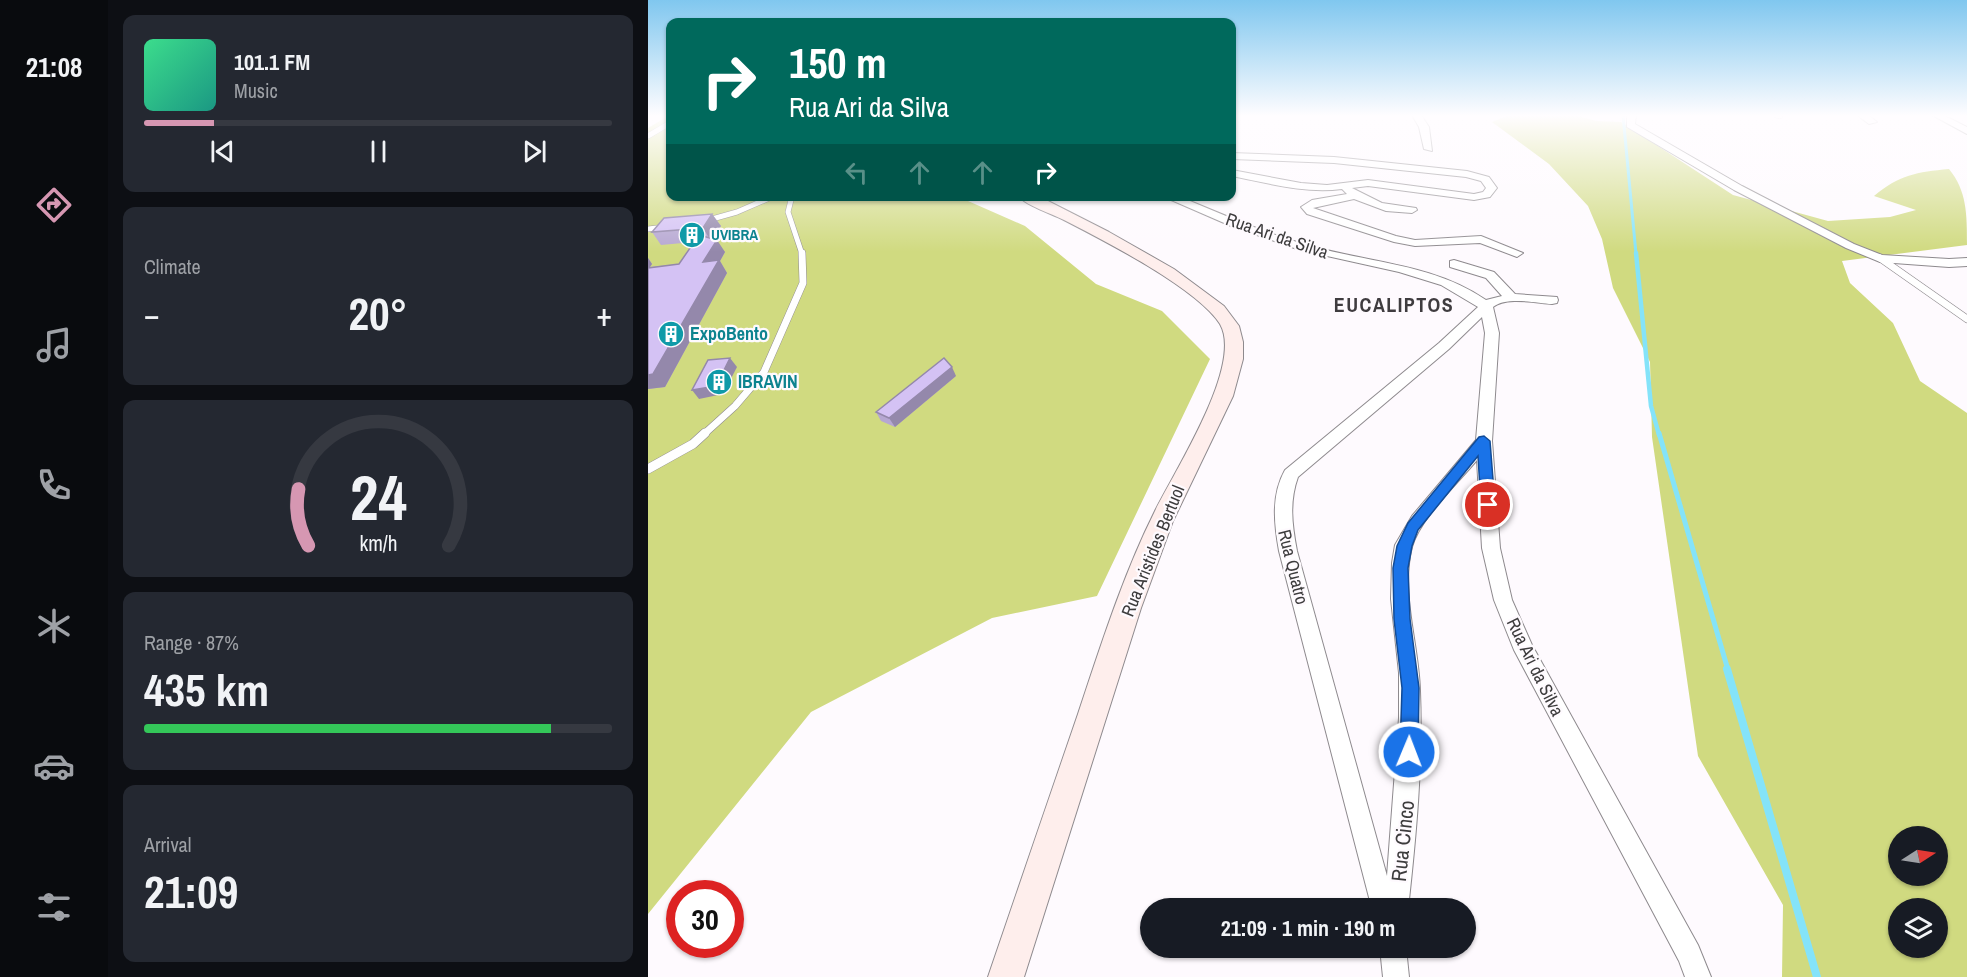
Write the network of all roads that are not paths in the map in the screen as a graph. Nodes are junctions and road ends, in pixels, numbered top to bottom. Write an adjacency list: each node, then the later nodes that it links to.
1 (1340, 161): 4 (street)
2 (1695, 161): 15 (street)
3 (1236, 174): 4 (street)
4 (1344, 187): 5 (street)
5 (1355, 195): 10 (street); 14 (street)
6 (762, 201): 11 (lane)
7 (791, 201): 23 (lane)
8 (1035, 201): 27 (main road, Rua Aristides Bertuol)
9 (1179, 201): 20 (street, Rua Ari da Silva)
10 (1413, 210)
11 (696, 223)
12 (669, 227): 13 (lane)
13 (648, 229)
14 (1517, 253)
15 (1881, 258): 16 (street); 21 (lane)
16 (1967, 262)
17 (1454, 264): 18 (street)
18 (1511, 298): 19 (street); 20 (street)
19 (1552, 300)
20 (1486, 306): 22 (street, Rua Ari da Silva); 24 (street, Rua Quatro)
21 (1967, 319)
22 (1484, 441): 25 (street, Rua Cinco); 29 (street, Rua Ari da Silva)
23 (648, 469)
24 (1381, 898)
25 (1397, 898)
26 (1395, 958): 28 (street)
27 (1006, 977)
28 (1396, 977)
29 (1698, 977)

